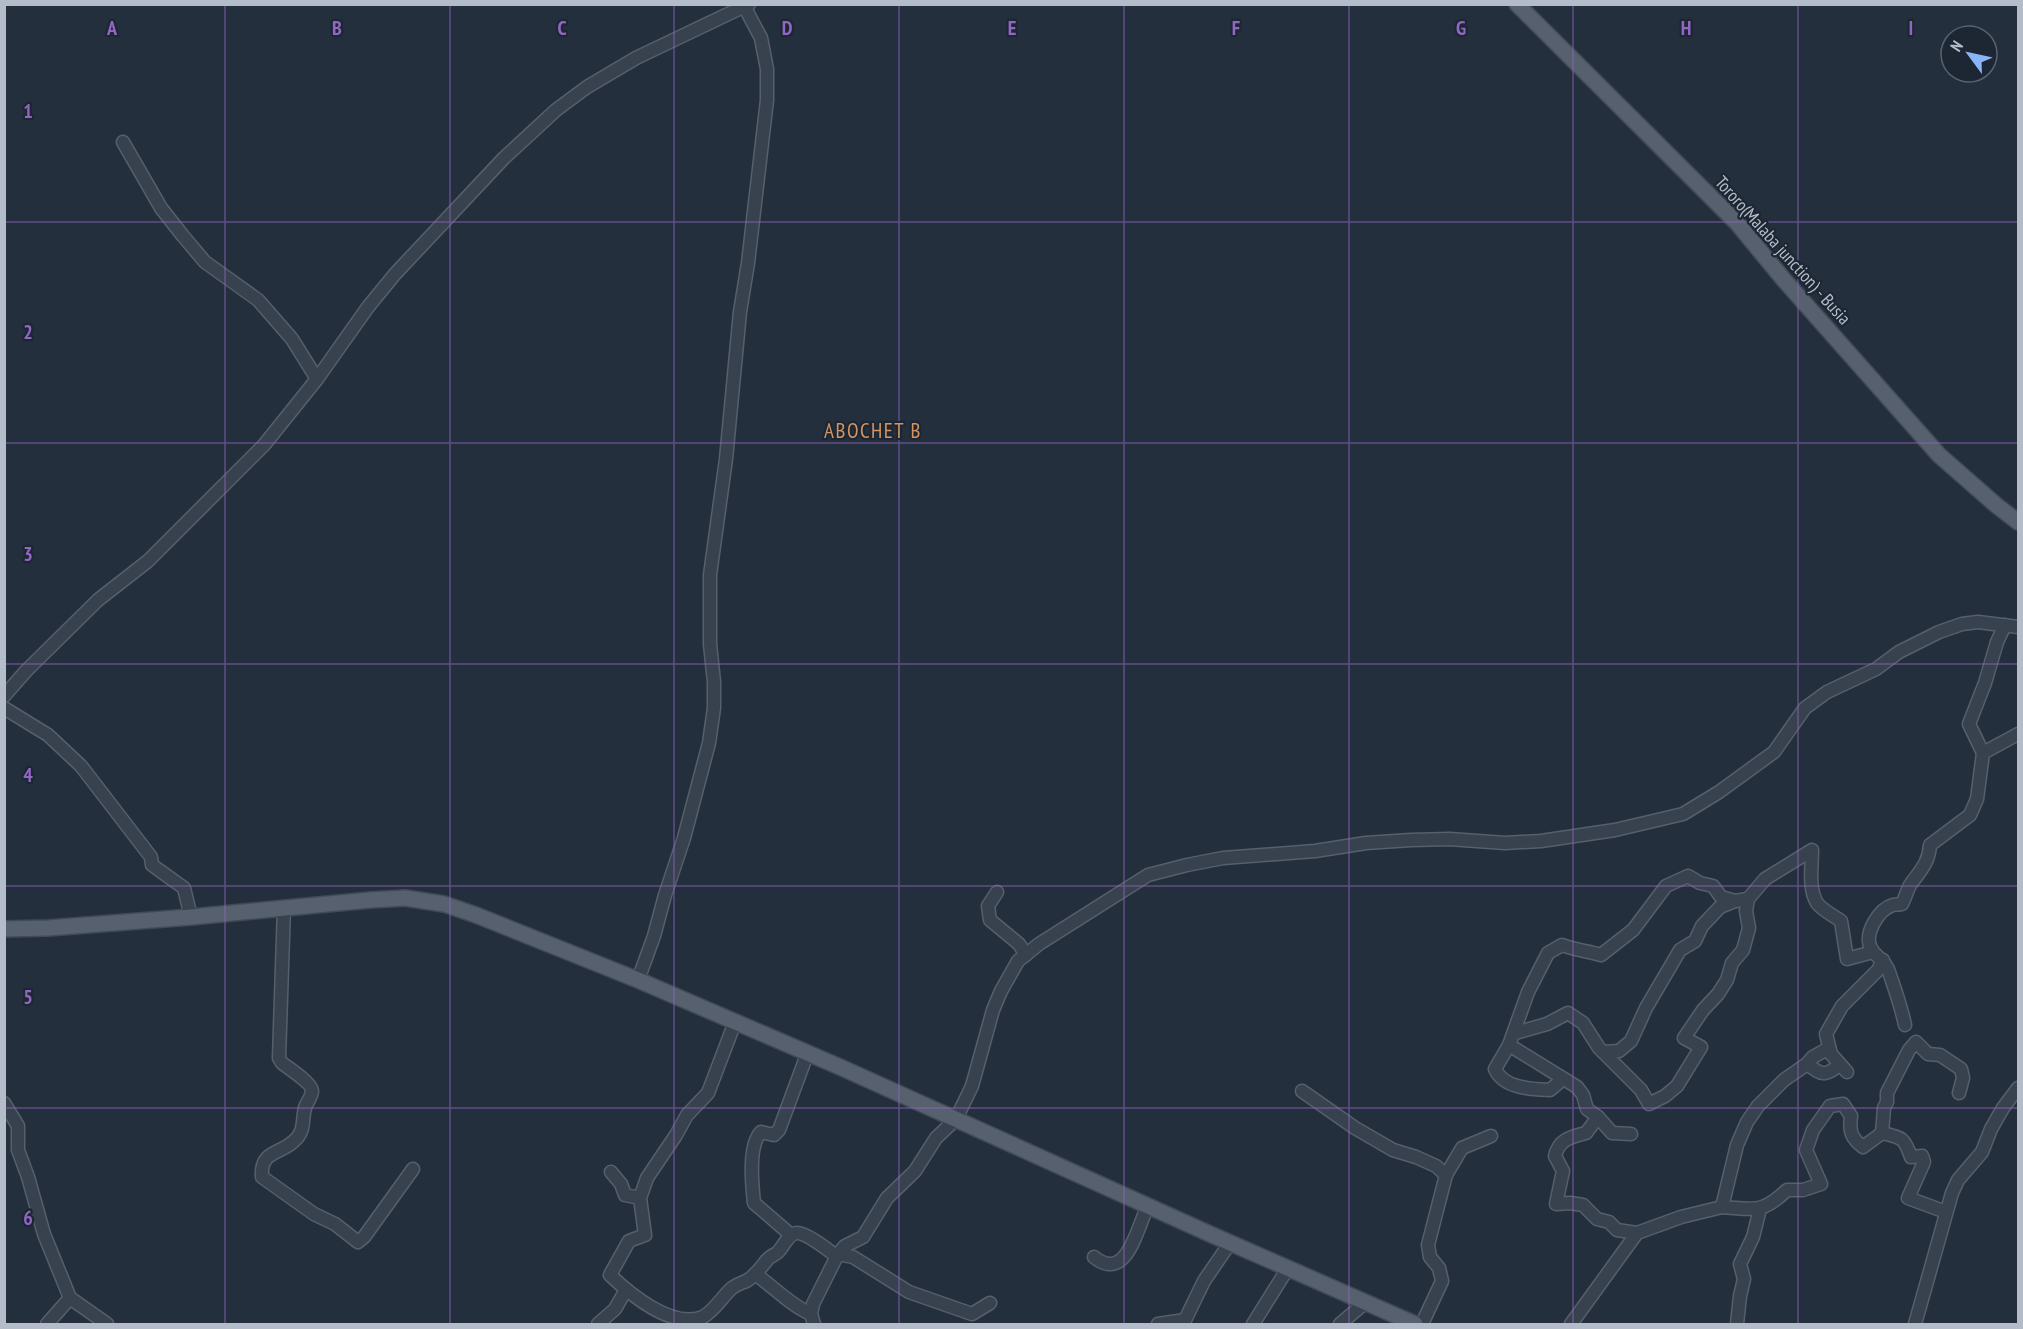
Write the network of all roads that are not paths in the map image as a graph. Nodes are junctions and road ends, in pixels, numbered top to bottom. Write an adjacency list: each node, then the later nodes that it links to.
1 (1517, 4): 5 (main road, Tororo(Malaba junction) - Busia)
2 (745, 5): 4 (street); 20 (street)
3 (123, 142): 4 (street)
4 (317, 380): 8 (street)
5 (2019, 522)
6 (2005, 625): 7 (street); 11 (street); 18 (street)
7 (2019, 627)
8 (4, 696)
9 (4, 708): 16 (street)
10 (2019, 734): 11 (street)
11 (1983, 753): 19 (street)
12 (997, 892): 18 (street)
13 (1748, 899): 14 (street); 19 (street); 27 (street)
14 (1735, 901): 23 (street); 27 (street)
15 (284, 907): 16 (main road); 20 (main road); 39 (street)
16 (190, 917): 17 (main road)
17 (4, 929)
18 (1026, 955): 35 (street)
19 (1878, 956): 22 (street); 25 (street)
20 (638, 980): 21 (main road)
21 (735, 1022): 26 (main road); 42 (street)
22 (1905, 1025)
23 (1515, 1033): 24 (street); 27 (street)
24 (1509, 1045): 29 (street); 29 (street)
25 (1829, 1048): 28 (street); 28 (street)
26 (804, 1052): 35 (main road); 48 (street)
27 (1603, 1052)
28 (1807, 1064): 44 (street)
29 (1563, 1079): 34 (street)
30 (2019, 1088): 46 (street)
31 (1302, 1091): 41 (street)
32 (1959, 1093): 36 (street)
33 (4, 1103): 55 (street)
34 (1598, 1117): 37 (street); 47 (street)
35 (956, 1119): 43 (main road); 50 (street)
36 (1882, 1133): 45 (street); 46 (street)
37 (1631, 1134)
38 (1491, 1136): 41 (street)
39 (413, 1169)
40 (611, 1172): 42 (street)
41 (1446, 1175): 67 (street)
42 (640, 1198): 54 (street)
43 (1148, 1206): 49 (main road); 51 (street)
44 (1722, 1207): 45 (street); 47 (street)
45 (1760, 1209): 69 (street)
46 (1946, 1212): 70 (street)
47 (1637, 1233): 68 (street)
48 (791, 1235): 50 (street); 53 (street)
49 (1230, 1243): 52 (main road); 59 (street)
50 (837, 1255): 57 (street); 58 (street)
51 (1094, 1257)
52 (1288, 1268): 56 (main road); 64 (street)
53 (755, 1274): 54 (street); 58 (street)
54 (628, 1292): 62 (street)
55 (70, 1298): 60 (street); 61 (street)
56 (1366, 1302): 65 (street); 66 (main road)
57 (990, 1303)
58 (813, 1319)
59 (1185, 1322): 63 (street)
60 (47, 1324)
61 (107, 1324)
62 (598, 1324)
63 (1158, 1324)
64 (1253, 1324)
65 (1340, 1324)
66 (1415, 1324)
67 (1422, 1324)
68 (1571, 1324)
69 (1737, 1324)
70 (1915, 1324)

